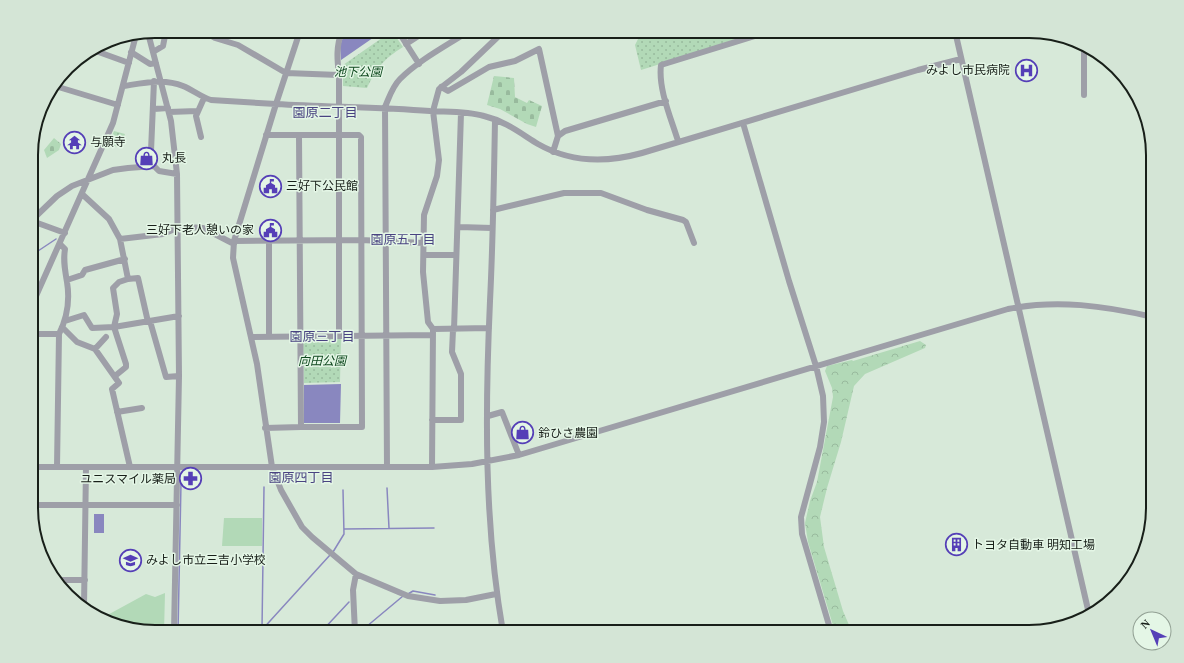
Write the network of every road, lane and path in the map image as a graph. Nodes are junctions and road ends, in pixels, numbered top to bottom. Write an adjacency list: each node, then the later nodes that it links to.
1 (150, 38): 16 (street)
2 (164, 38): 16 (street)
3 (215, 38): 22 (street)
4 (298, 38): 22 (street)
5 (339, 38): 23 (street)
6 (402, 38): 13 (street)
7 (415, 38): 13 (street)
8 (459, 38): 21 (street)
9 (495, 38): 28 (street)
10 (749, 38): 31 (street)
11 (956, 38): 18 (street)
12 (135, 40): 15 (street)
13 (406, 44): 21 (street)
14 (99, 52): 19 (street)
15 (132, 52): 19 (street); 20 (street)
16 (153, 52): 20 (street)
17 (1084, 52): 29 (street)
18 (961, 59): 42 (street); 77 (street)
19 (129, 63): 26 (street)
20 (156, 64): 25 (street)
21 (419, 64): 34 (street)
22 (286, 73): 23 (street); 32 (street)
23 (339, 74): 35 (street)
24 (154, 81): 25 (street); 26 (street); 36 (street)
25 (162, 83): 30 (street); 37 (street)
26 (124, 86): 33 (street)
27 (60, 87): 33 (street)
28 (441, 87): 39 (street); 46 (street)
29 (1084, 95)
30 (204, 98): 32 (street); 38 (street)
31 (666, 101): 46 (street); 48 (street)
32 (276, 104): 35 (street); 43 (street)
33 (118, 105): 52 (street)
34 (386, 107): 35 (street); 39 (street); 66 (street)
35 (339, 108): 45 (street)
36 (154, 109): 37 (street); 50 (street)
37 (169, 110): 38 (street); 51 (street)
38 (197, 111): 47 (street)
39 (433, 111): 40 (street); 68 (street)
40 (462, 113): 41 (street); 57 (street)
41 (495, 120): 49 (street); 54 (street)
42 (743, 123): 48 (street); 97 (street)
43 (266, 135): 44 (street); 67 (street)
44 (299, 136): 45 (street); 65 (street)
45 (338, 136): 62 (street); 63 (street)
46 (558, 136): 49 (street)
47 (201, 137)
48 (678, 141): 49 (street)
49 (553, 152)
50 (154, 166): 51 (street); 52 (street)
51 (177, 174): 58 (street)
52 (88, 180): 53 (street); 55 (street)
53 (82, 194): 60 (street); 61 (street)
54 (493, 210): 59 (street); 69 (street)
55 (38, 215)
56 (38, 223): 60 (street)
57 (459, 227): 59 (street); 72 (street)
58 (177, 228): 61 (street); 67 (street); 79 (street)
59 (492, 228): 84 (street)
60 (65, 233): 70 (street)
61 (120, 239): 73 (street)
62 (362, 240): 63 (street); 66 (street); 92 (street)
63 (338, 241): 65 (street); 91 (street)
64 (269, 242): 65 (street); 67 (street); 89 (street)
65 (300, 242): 90 (street)
66 (386, 242): 68 (street); 93 (street)
67 (234, 243): 95 (street)
68 (424, 243): 71 (street)
69 (694, 243)
70 (60, 244): 75 (street); 76 (street)
71 (424, 255): 72 (street); 86 (street)
72 (456, 255): 85 (street)
73 (125, 259): 74 (street); 75 (street)
74 (128, 279): 81 (street); 83 (street)
75 (67, 280): 80 (street)
76 (38, 292)
77 (1018, 307): 78 (street); 97 (street); 124 (street)
78 (1146, 315)
79 (179, 316): 81 (street); 99 (street)
80 (65, 321): 82 (street); 83 (street)
81 (149, 322): 83 (street); 99 (street)
82 (62, 327): 88 (street); 96 (street)
83 (114, 327): 98 (street)
84 (489, 328): 85 (street); 102 (street)
85 (454, 330): 86 (street); 103 (street)
86 (432, 332): 93 (street); 103 (street)
87 (38, 334): 88 (street)
88 (59, 334): 109 (street)
89 (269, 336): 90 (street); 95 (street)
90 (301, 336): 91 (street); 104 (street)
91 (339, 336): 92 (street)
92 (362, 336): 93 (street); 104 (street)
93 (385, 336): 113 (street)
94 (106, 337): 96 (street)
95 (252, 337): 105 (street)
96 (94, 349): 98 (street)
97 (816, 366): 106 (street); 128 (street)
98 (115, 376): 101 (street)
99 (179, 376): 115 (street)
100 (142, 408): 101 (street)
101 (117, 412): 111 (street)
102 (488, 416): 106 (street); 107 (street)
103 (432, 420): 114 (street)
104 (301, 427): 105 (street)
105 (265, 428): 112 (street)
106 (519, 455): 107 (street)
107 (487, 462): 114 (street); 122 (street)
108 (38, 466): 109 (street)
109 (57, 467): 110 (street)
110 (86, 467): 111 (street); 117 (street)
111 (130, 467): 115 (street)
112 (272, 467): 113 (street); 115 (street); 119 (street)
113 (387, 467): 114 (street)
114 (432, 467)
115 (178, 468): 118 (street)
116 (38, 505): 117 (street)
117 (86, 505): 118 (street); 121 (street)
118 (177, 505): 125 (street)
119 (356, 574): 122 (street); 126 (street)
120 (63, 580): 121 (street)
121 (85, 580): 123 (street)
122 (496, 594): 127 (street)
123 (84, 601)
124 (1088, 609)
125 (174, 625)
126 (355, 625)
127 (502, 625)
128 (829, 625)

